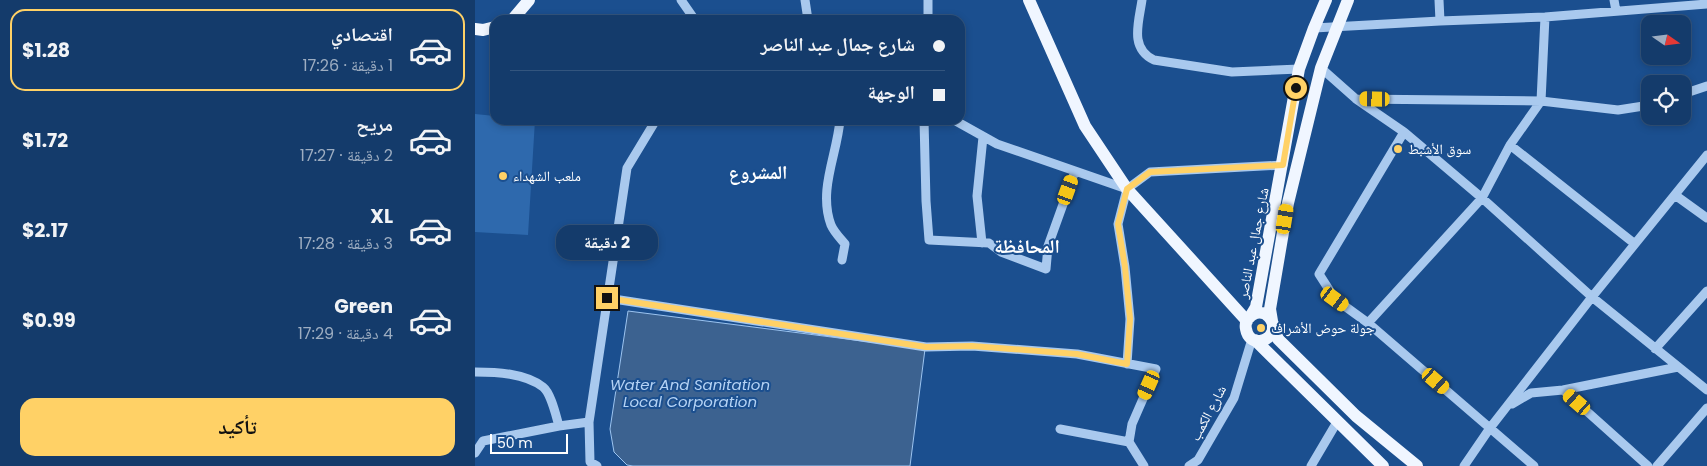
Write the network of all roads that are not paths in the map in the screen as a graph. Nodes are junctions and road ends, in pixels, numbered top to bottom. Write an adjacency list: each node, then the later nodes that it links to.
1 (529, 0): 15 (main road)
2 (681, 0): 16 (street)
3 (805, 0): 17 (street)
4 (928, 0): 18 (street)
5 (1029, 0): 42 (main road)
6 (1142, 0): 25 (street)
7 (1326, 0): 23 (main road, شارع جمال عبد الناصر)
8 (1348, 0): 21 (main road, شارع جمال عبد الناصر)
9 (1439, 0): 20 (street)
10 (1614, 0): 14 (street)
11 (1657, 0): 13 (street)
12 (1707, 4): 13 (street)
13 (1642, 10): 14 (street)
14 (1616, 11): 19 (street)
15 (516, 15)
16 (692, 15)
17 (807, 15)
18 (928, 15)
19 (1545, 17): 20 (street); 30 (street)
20 (1440, 21): 21 (street)
21 (1337, 27): 23 (street); 26 (main road, شارع جمال عبد الناصر)
22 (490, 28): 24 (main road)
23 (1314, 28): 25 (main road, شارع جمال عبد الناصر)
24 (475, 29)
25 (1299, 68): 40 (main road, شارع جمال عبد الناصر)
26 (1321, 68): 29 (street); 54 (main road, شارع جمال عبد الناصر)
27 (1707, 86): 28 (street)
28 (1691, 91)
29 (1356, 99): 30 (street); 36 (street)
30 (1541, 101): 31 (street); 38 (street)
31 (1641, 106)
32 (653, 125): 50 (street)
33 (840, 125): 48 (street)
34 (924, 125): 46 (street)
35 (963, 125): 37 (street)
36 (1404, 132): 44 (street); 53 (street)
37 (983, 137): 41 (street); 46 (street)
38 (1510, 145): 44 (street); 47 (street)
39 (1707, 155): 43 (street)
40 (1283, 165): 42 (street); 52 (main road, شارع جمال عبد الناصر)
41 (1075, 171): 42 (street); 46 (street)
42 (1127, 189): 52 (main road); 57 (street)
43 (1675, 195): 45 (street); 47 (street)
44 (1482, 198): 51 (street); 53 (street)
45 (1707, 218)
46 (982, 243)
47 (1635, 244): 51 (street)
48 (842, 260)
49 (1707, 290): 56 (street)
50 (607, 298): 57 (street); 64 (street)
51 (1592, 298): 56 (street); 62 (street)
52 (1248, 318): 54 (main road); 55 (main road)
53 (1368, 323): 67 (street)
54 (1273, 324): 55 (main road); 76 (main road)
55 (1253, 340): 65 (main road); 73 (street, شارع الكمب)
56 (1655, 348): 58 (street)
57 (1127, 364): 69 (street)
58 (1679, 367): 60 (street); 61 (street)
59 (475, 372): 66 (street)
60 (1563, 390): 62 (street); 79 (street)
61 (1707, 390)
62 (1508, 406): 67 (street)
63 (1707, 408): 80 (street)
64 (589, 422): 66 (street); 71 (street)
65 (1337, 422): 74 (street); 75 (main road)
66 (559, 426): 70 (street)
67 (1490, 428): 77 (street); 78 (street)
68 (1060, 429): 69 (street)
69 (1129, 442): 72 (street)
70 (475, 453)
71 (590, 465)
72 (1144, 466)
73 (1189, 466)
74 (1311, 466)
75 (1383, 466)
76 (1417, 466)
77 (1464, 466)
78 (1533, 466)
79 (1649, 466)
80 (1657, 466)

